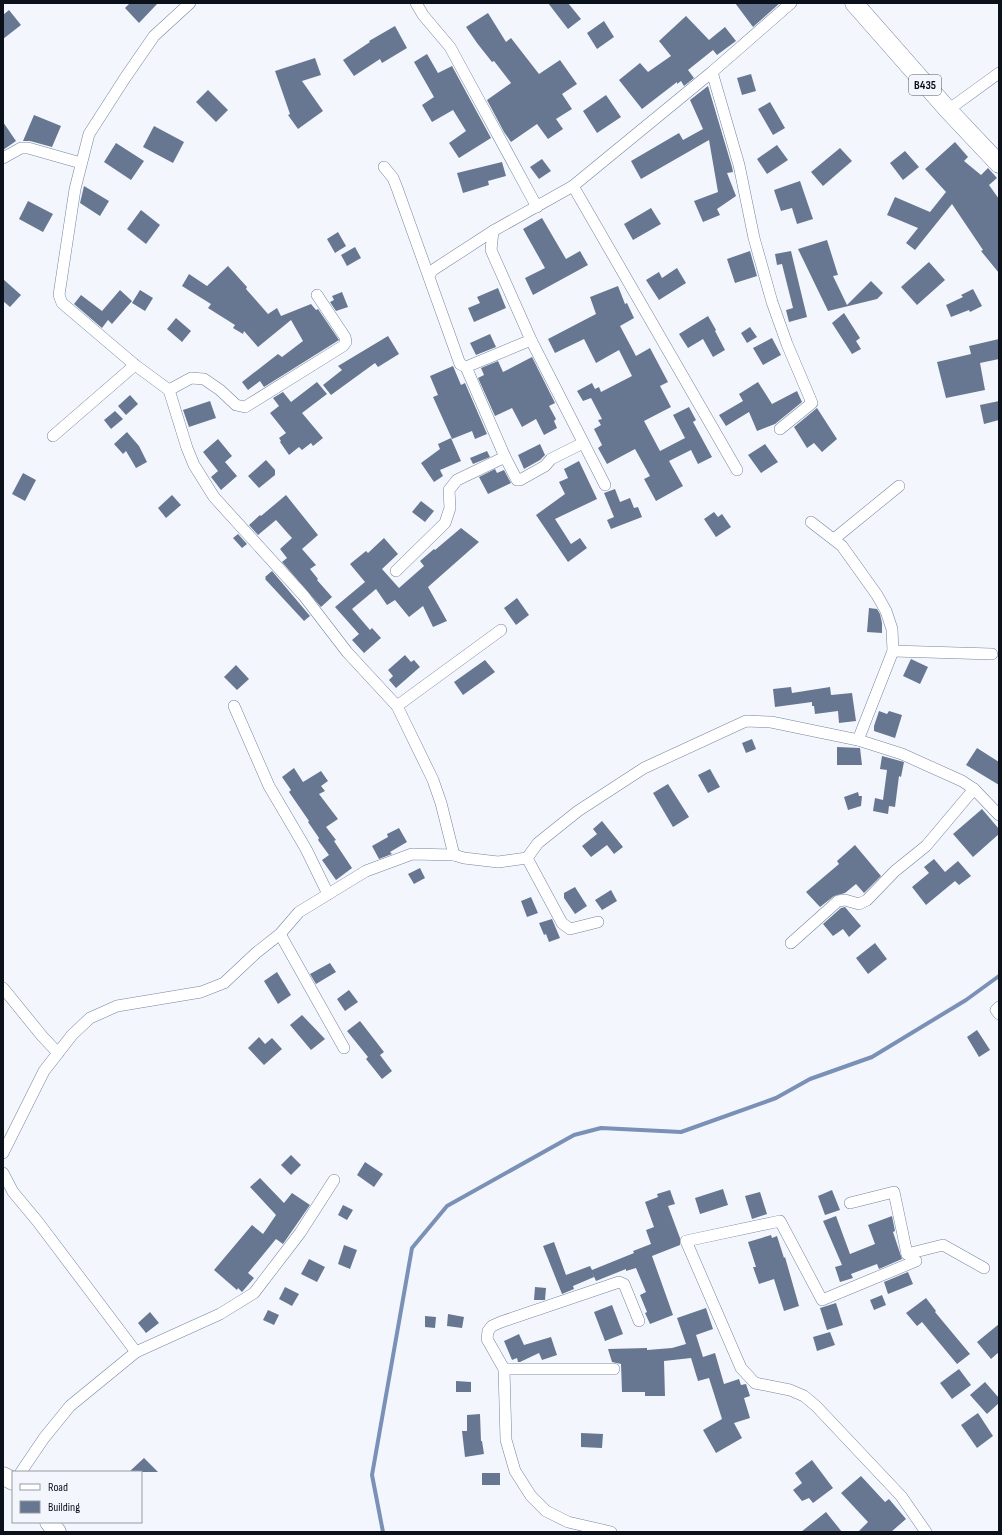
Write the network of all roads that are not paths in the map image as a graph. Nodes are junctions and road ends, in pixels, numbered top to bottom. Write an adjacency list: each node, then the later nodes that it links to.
1 (190, 3): 9 (street)
2 (416, 3): 13 (street)
3 (791, 3): 5 (street)
4 (854, 3): 7 (main road, B435)
5 (712, 72): 12 (street); 21 (street)
6 (999, 73): 7 (street)
7 (948, 110): 10 (main road, B435)
8 (3, 158): 9 (street)
9 (81, 163): 18 (street)
10 (999, 164)
11 (384, 167): 15 (street)
12 (572, 186): 13 (street); 25 (street)
13 (537, 207): 14 (street)
14 (493, 231): 15 (street); 17 (street)
15 (429, 274): 19 (street)
16 (317, 295): 20 (street)
17 (531, 340): 19 (street); 23 (street)
18 (135, 366): 20 (street); 22 (street)
19 (466, 367): 24 (street)
20 (169, 390): 35 (street)
21 (780, 429)
22 (53, 436)
23 (583, 443): 24 (street); 26 (street)
24 (506, 457): 30 (street)
25 (737, 470)
26 (605, 485)
27 (898, 486): 29 (street)
28 (811, 522): 29 (street)
29 (834, 539): 32 (street)
30 (396, 571)
31 (501, 630): 35 (street)
32 (893, 651): 33 (street); 36 (street)
33 (992, 654)
34 (234, 706): 41 (street)
35 (397, 706): 39 (street)
36 (858, 740): 37 (street); 40 (street)
37 (974, 789): 38 (street); 44 (street)
38 (999, 815)
39 (454, 855): 40 (street); 41 (street)
40 (527, 858): 42 (street)
41 (328, 894): 43 (street)
42 (598, 922)
43 (280, 934): 48 (street); 49 (street)
44 (792, 943)
45 (3, 988): 49 (street)
46 (999, 1007): 47 (street)
47 (999, 1014)
48 (344, 1048)
49 (58, 1053): 50 (street)
50 (3, 1153)
51 (3, 1173): 57 (street)
52 (334, 1180): 57 (street)
53 (850, 1204): 54 (street)
54 (907, 1254): 55 (street); 66 (street)
55 (984, 1268)
56 (640, 1321): 58 (street)
57 (136, 1352): 60 (street)
58 (504, 1369): 59 (street); 65 (street)
59 (614, 1369)
60 (22, 1471)
61 (3, 1476): 62 (main road)
62 (12, 1480)
63 (50, 1523): 64 (main road)
64 (58, 1532)
65 (611, 1532)
66 (926, 1532)

